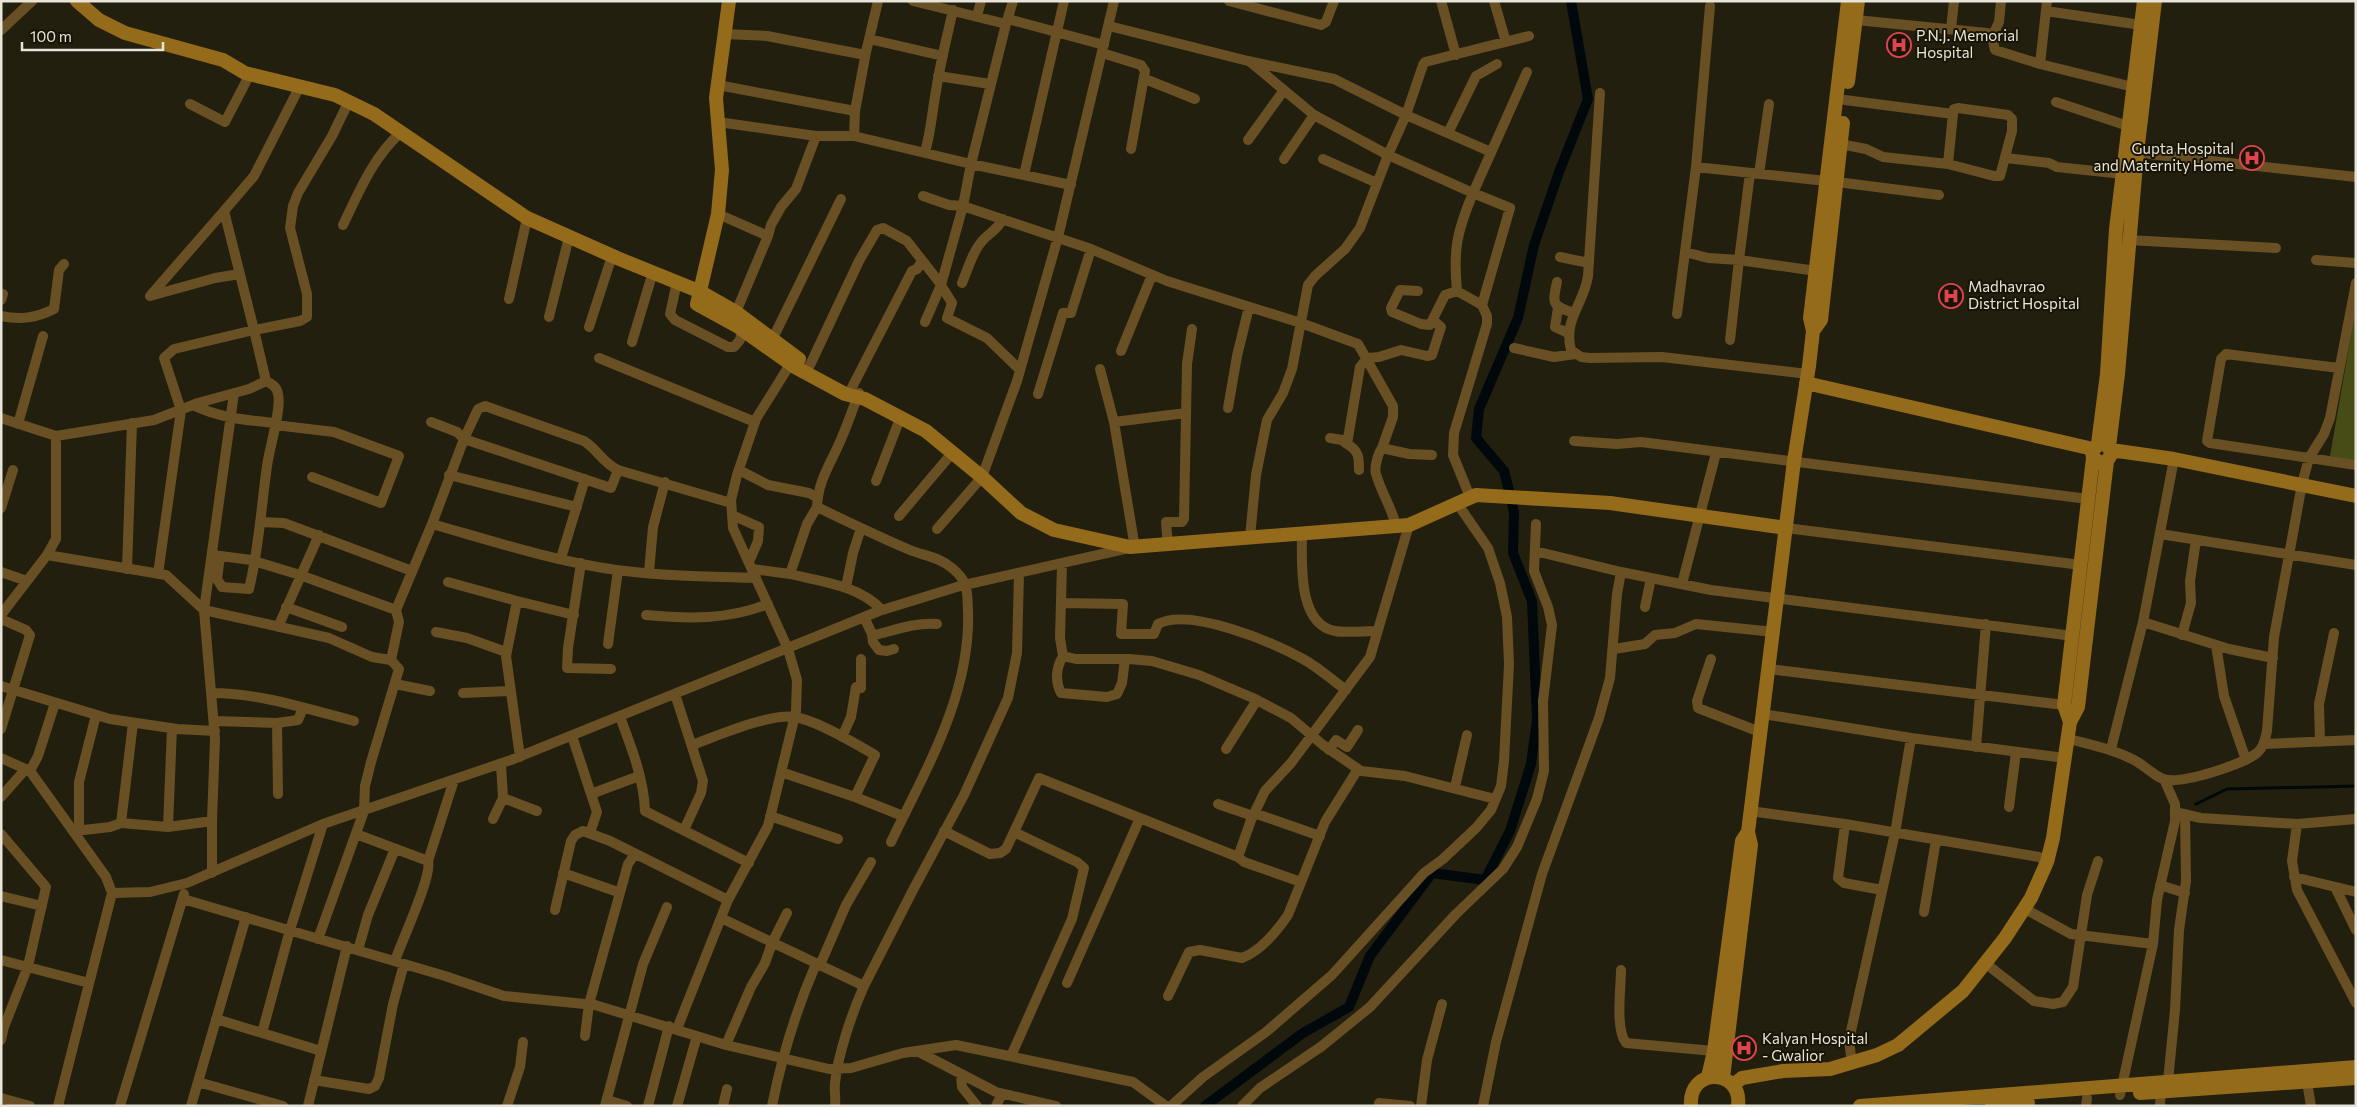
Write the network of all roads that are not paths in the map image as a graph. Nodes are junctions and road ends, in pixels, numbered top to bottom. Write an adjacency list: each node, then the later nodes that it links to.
1 (32, 1): 28 (street)
2 (77, 1): 44 (street)
3 (729, 1): 31 (street)
4 (878, 1): 34 (street)
5 (913, 1): 22 (street)
6 (981, 1): 23 (street)
7 (1013, 1): 25 (street)
8 (1064, 1): 30 (street)
9 (1114, 1): 27 (street)
10 (1229, 1): 11 (street)
11 (1334, 1)
12 (1441, 1): 38 (street)
13 (1494, 1): 35 (street)
14 (1848, 1): 86 (street)
15 (1858, 1): 24 (street)
16 (1954, 1): 29 (street)
17 (2001, 1): 33 (street)
18 (2144, 1): 26 (street)
19 (2156, 1): 74 (street)
20 (1710, 6): 81 (street)
21 (2046, 6): 26 (street); 42 (street)
22 (953, 10): 23 (street); 39 (street)
23 (977, 16): 25 (street)
24 (1856, 20): 29 (street); 54 (street)
25 (1007, 21): 30 (street); 47 (street)
26 (2141, 25): 50 (street)
27 (1110, 26): 36 (street); 40 (street)
28 (1, 30)
29 (1951, 30): 33 (street)
30 (1057, 33): 36 (street); 84 (street)
31 (725, 34): 37 (street); 48 (street)
32 (1529, 36): 35 (street)
33 (1992, 37): 42 (street)
34 (868, 40): 37 (street); 39 (street)
35 (1506, 42): 38 (street)
36 (1103, 49): 46 (street); 88 (street)
37 (866, 52): 59 (street)
38 (1456, 55): 60 (street)
39 (943, 56): 45 (street)
40 (1248, 60): 51 (street); 60 (street)
41 (1497, 64): 66 (street)
42 (2040, 64): 50 (street)
43 (1527, 72): 73 (street)
44 (250, 74): 49 (street); 57 (street)
45 (938, 76): 47 (street); 72 (street)
46 (1145, 79): 53 (street); 71 (street)
47 (990, 84): 79 (street)
48 (718, 85): 59 (street); 63 (street)
49 (300, 86): 55 (street); 94 (street)
50 (2133, 87): 64 (street)
51 (1284, 90): 62 (street); 69 (street)
52 (1600, 93): 111 (street)
53 (1195, 99)
54 (1845, 100): 61 (street); 70 (street)
55 (349, 101): 65 (street); 140 (street)
56 (2056, 102): 64 (street)
57 (190, 104)
58 (1769, 104): 82 (street)
59 (855, 111): 68 (street)
60 (1406, 114): 66 (street); 75 (street)
61 (1953, 114): 77 (street); 80 (street)
62 (1314, 115): 75 (street); 76 (street)
63 (718, 122): 67 (street); 95 (street)
64 (2128, 126): 74 (street)
65 (401, 132): 96 (street); 98 (street)
66 (1448, 133): 73 (street)
67 (816, 136): 68 (street); 99 (street)
68 (854, 136): 72 (street)
69 (1248, 140)
70 (1840, 144): 80 (street); 86 (street)
71 (1131, 149)
72 (925, 152): 79 (street)
73 (1491, 152): 89 (street)
74 (2131, 152): 83 (street); 85 (street); 102 (street)
75 (1388, 155): 87 (street); 89 (street)
76 (1284, 158)
77 (2006, 158): 80 (street); 83 (street)
78 (1323, 160): 87 (street)
79 (971, 164): 84 (street); 93 (street)
80 (1948, 164)
81 (1696, 167): 82 (street); 105 (street)
82 (1754, 174): 86 (street); 108 (street)
83 (2123, 174): 182 (street)
84 (1024, 175): 88 (street)
85 (2356, 178)
86 (1831, 182): 90 (street); 114 (street); 142 (street)
87 (1377, 183): 137 (street)
88 (1070, 185): 101 (street)
89 (1473, 193): 124 (street); 127 (street)
90 (1939, 195)
91 (923, 196): 93 (street)
92 (841, 199): 145 (street)
93 (963, 206): 97 (street); 122 (street)
94 (224, 211): 116 (street); 116 (street)
95 (718, 214): 99 (street); 125 (street)
96 (527, 218): 100 (street); 126 (street)
97 (1002, 219): 101 (street); 120 (street)
98 (343, 225)
99 (768, 236): 130 (street)
100 (569, 237): 106 (street); 134 (street)
101 (1058, 237): 104 (street); 157 (street)
102 (2128, 240): 103 (street); 182 (street)
103 (2276, 248)
104 (1091, 249): 117 (street); 162 (street)
105 (1685, 252): 108 (street); 132 (street)
106 (612, 256): 115 (street); 138 (street)
107 (1560, 257): 111 (street)
108 (1738, 260): 114 (street); 146 (street)
109 (2316, 260): 112 (street)
110 (922, 261): 122 (street); 154 (street); 161 (street)
111 (1590, 263): 131 (street)
112 (2356, 263)
113 (64, 264): 133 (street)
114 (1816, 271): 142 (street)
115 (653, 272): 118 (street); 147 (street)
116 (240, 274): 140 (street)
117 (1152, 275): 128 (street); 149 (street)
118 (676, 282): 125 (street); 141 (street)
119 (1557, 282): 129 (street)
120 (962, 283)
121 (2356, 283): 155 (street)
122 (941, 285): 136 (street); 157 (street)
123 (1418, 291): 135 (street)
124 (1457, 291): 127 (street); 135 (street)
125 (699, 298): 130 (street); 141 (street)
126 (509, 299)
127 (1482, 305): 201 (street)
128 (1249, 307): 137 (street); 164 (street)
129 (1558, 308): 131 (street); 143 (street)
130 (736, 312): 145 (street)
131 (1574, 313): 143 (street)
132 (1677, 314)
133 (1, 316)
134 (549, 317)
135 (1434, 321): 152 (street)
136 (924, 322)
137 (1301, 323): 152 (street); 222 (street)
138 (588, 327)
139 (1192, 329): 166 (street)
140 (254, 330): 159 (street); 165 (street)
141 (742, 330): 153 (street)
142 (1813, 331): 158 (street)
143 (1568, 333): 150 (street)
144 (42, 336): 174 (street)
145 (773, 338): 153 (street)
146 (1730, 340)
147 (632, 342)
148 (1514, 348): 150 (street)
149 (1122, 351)
150 (1575, 354): 158 (street)
151 (599, 358): 171 (street)
152 (1367, 358): 180 (street); 181 (street)
153 (792, 360): 154 (street); 161 (street); 171 (street)
154 (810, 365): 161 (street)
155 (2339, 368): 186 (street); 186 (street)
156 (1100, 369): 172 (street)
157 (1020, 370): 196 (street)
158 (1807, 378): 182 (street); 188 (street)
159 (266, 381): 160 (street); 175 (street)
160 (234, 393): 163 (street); 169 (street)
161 (856, 394): 167 (street); 204 (street)
162 (1038, 394)
163 (193, 405): 165 (street); 169 (street)
164 (1228, 408)
165 (181, 410): 173 (street); 244 (street)
166 (1186, 413): 172 (street); 224 (street)
167 (901, 416): 183 (street); 198 (street)
168 (1, 418): 174 (street)
169 (230, 418): 175 (street); 229 (street)
170 (431, 422): 178 (street)
171 (755, 422): 192 (street)
172 (1114, 422): 225 (street)
173 (132, 423): 176 (street); 237 (street)
174 (18, 424): 176 (street)
175 (275, 424): 195 (street); 212 (street)
176 (56, 436): 228 (street)
177 (1330, 438): 180 (street)
178 (464, 439): 191 (street); 194 (street); 197 (street)
179 (1574, 441): 184 (street)
180 (1347, 444): 193 (street)
181 (1382, 448): 185 (street); 215 (street)
182 (2102, 451): 187 (street); 203 (street); 314 (street)
183 (952, 452): 196 (street); 210 (street)
184 (1716, 452): 188 (street); 211 (street)
185 (1432, 455)
186 (2309, 458): 189 (street); 200 (street)
187 (2174, 459): 200 (street); 220 (street)
188 (1794, 461): 203 (street); 217 (street)
189 (2356, 465)
190 (13, 470): 207 (street)
191 (618, 470): 197 (street); 199 (street)
192 (739, 470): 204 (street); 205 (street)
193 (1359, 470)
194 (449, 475): 208 (street); 213 (street)
195 (312, 477)
196 (982, 477): 218 (street); 225 (street)
197 (585, 479): 208 (street)
198 (876, 481)
199 (665, 482): 205 (street); 241 (street)
200 (2302, 484): 202 (street); 227 (street)
201 (1473, 496): 206 (street); 211 (street)
202 (2356, 496)
203 (2088, 499): 235 (street)
204 (818, 502): 216 (street); 245 (street)
205 (731, 503): 209 (street)
206 (1457, 503): 215 (street); 353 (street)
207 (1, 508)
208 (577, 508): 230 (street)
209 (732, 516): 234 (street); 234 (street)
210 (899, 516)
211 (1700, 516): 217 (street); 251 (street)
212 (260, 522): 221 (street); 231 (street)
213 (432, 524): 230 (street); 239 (street)
214 (1536, 524): 226 (street)
215 (1403, 526): 219 (street); 273 (street)
216 (861, 528): 252 (street); 253 (street)
217 (1786, 528): 235 (street); 254 (street)
218 (937, 529)
219 (1302, 533): 222 (street); 273 (street)
220 (2160, 534): 223 (street); 268 (street)
221 (319, 535): 239 (street); 246 (street)
222 (1250, 537): 224 (street)
223 (2196, 540): 227 (street); 278 (street)
224 (1168, 546): 225 (street)
225 (1132, 548): 233 (street)
226 (1535, 551): 242 (street); 488 (street)
227 (2289, 554): 236 (street); 287 (street)
228 (47, 555): 237 (street); 249 (street)
229 (216, 556): 231 (street); 231 (street); 260 (street)
230 (561, 558): 232 (street)
231 (256, 562): 246 (street)
232 (581, 563): 238 (street); 264 (street)
233 (1062, 564): 243 (street); 256 (street)
234 (750, 565): 245 (street); 247 (street)
235 (2081, 565): 279 (street)
236 (2356, 565)
237 (127, 569): 244 (street)
238 (618, 570): 241 (street); 280 (street)
239 (412, 571): 261 (street)
240 (1, 572): 249 (street)
241 (650, 572): 247 (street)
242 (1621, 572): 248 (street); 284 (street)
243 (1019, 573): 252 (street); 374 (street)
244 (158, 574): 260 (street)
245 (790, 574): 253 (street)
246 (300, 575): 258 (street); 261 (street)
247 (756, 578): 257 (street)
248 (1651, 578): 251 (street); 259 (street)
249 (28, 582): 263 (street)
250 (448, 582): 255 (street)
251 (1682, 584): 254 (street)
252 (967, 585): 262 (street); 362 (street)
253 (846, 587): 262 (street)
254 (1778, 599): 270 (street); 275 (street)
255 (517, 601): 264 (street); 285 (street)
256 (1061, 603): 286 (street); 297 (street)
257 (768, 604): 265 (street); 282 (street)
258 (286, 607): 271 (street); 272 (street)
259 (1645, 607)
260 (204, 610): 271 (street); 300 (street)
261 (396, 610): 290 (street)
262 (882, 610): 266 (street)
263 (1, 615)
264 (574, 615): 293 (street)
265 (646, 616)
266 (864, 617): 277 (street); 282 (street)
267 (1, 619): 296 (street)
268 (2142, 622): 278 (street); 333 (street)
269 (937, 624): 277 (street)
270 (1986, 624): 279 (street); 303 (street)
271 (278, 627): 290 (street)
272 (342, 627)
273 (1377, 631): 297 (street)
274 (436, 632): 285 (street)
275 (1774, 632): 284 (street); 292 (street)
276 (2334, 633): 328 (street)
277 (872, 634): 283 (street)
278 (2182, 635): 281 (street)
279 (2073, 636): 306 (street)
280 (608, 644)
281 (2216, 645): 287 (street); 339 (street)
282 (788, 649): 302 (street); 310 (street)
283 (894, 649)
284 (1614, 649): 491 (street)
285 (506, 652): 299 (street)
286 (1063, 656): 288 (street); 288 (street)
287 (2273, 658): 329 (street)
288 (1124, 659): 304 (street)
289 (1711, 659): 320 (street)
290 (391, 660): 294 (street)
291 (861, 660): 324 (street)
292 (1769, 668): 303 (street); 308 (street)
293 (611, 669)
294 (395, 684): 298 (street); 356 (street)
295 (1, 686): 296 (street)
296 (12, 690): 305 (street); 318 (street)
297 (1346, 690): 323 (street)
298 (430, 691)
299 (511, 692): 301 (street); 336 (street)
300 (211, 693): 307 (street); 316 (street)
301 (463, 693)
302 (675, 694): 311 (street); 330 (street)
303 (1980, 694): 306 (street); 331 (street)
304 (1257, 700): 323 (street); 332 (street)
305 (55, 703): 309 (street); 342 (street)
306 (2064, 705): 314 (street)
307 (303, 708): 312 (street); 315 (street)
308 (1763, 714): 320 (street); 325 (street)
309 (96, 715): 313 (street); 373 (street)
310 (795, 716): 324 (street); 330 (street); 343 (street)
311 (620, 717): 322 (street); 344 (street)
312 (354, 721)
313 (133, 722): 317 (street); 367 (street)
314 (2070, 722): 326 (street)
315 (277, 724): 316 (street); 348 (street)
316 (214, 726): 317 (street); 366 (street)
317 (172, 728): 371 (street)
318 (1, 729)
319 (1358, 730): 334 (street)
320 (1760, 732): 358 (street)
321 (1467, 735): 347 (street)
322 (572, 736): 336 (street); 349 (street)
323 (1311, 736): 334 (street); 360 (street)
324 (842, 737): 350 (street)
325 (1911, 738): 331 (street); 378 (street)
326 (2068, 739): 333 (street); 338 (street)
327 (2356, 740): 328 (street)
328 (2320, 742): 329 (street)
329 (2264, 744): 339 (street)
330 (692, 745): 372 (street)
331 (1976, 747): 335 (street)
332 (1226, 749)
333 (2111, 749): 345 (street)
334 (1329, 750): 341 (street)
335 (2016, 752): 338 (street); 355 (street)
336 (520, 757): 340 (street)
337 (1, 758): 342 (street)
338 (2065, 758): 391 (street)
339 (2246, 760): 345 (street)
340 (501, 764): 346 (street); 352 (street)
341 (1358, 769): 347 (street); 381 (street)
342 (30, 771): 351 (street); 373 (street)
343 (781, 772): 350 (street); 361 (street)
344 (639, 776): 349 (street); 372 (street)
345 (2164, 779): 359 (street)
346 (454, 780): 356 (street); 388 (street)
347 (1455, 788): 353 (street)
348 (278, 794)
349 (591, 794): 377 (street)
350 (855, 796): 362 (street)
351 (1, 797)
352 (503, 798): 357 (street); 364 (street)
353 (1495, 799): 487 (street)
354 (1218, 804): 360 (street)
355 (2009, 808)
356 (364, 811): 368 (street); 380 (street)
357 (537, 811)
358 (1750, 811): 369 (street); 376 (street)
359 (2180, 813): 370 (street); 398 (street); 404 (street)
360 (1253, 815): 381 (street); 387 (street)
361 (770, 816): 382 (street); 392 (street)
362 (903, 816): 384 (street)
363 (1140, 818): 375 (street); 387 (street); 431 (street)
364 (493, 819)
365 (2356, 819): 370 (street)
366 (212, 821): 371 (street); 393 (street)
367 (122, 823): 371 (street); 373 (street)
368 (323, 824): 393 (street); 416 (street)
369 (1845, 824): 378 (street); 400 (street)
370 (2297, 824): 395 (street)
371 (168, 827)
372 (684, 830): 392 (street)
373 (77, 831): 403 (street)
374 (944, 832): 375 (street); 432 (street)
375 (1014, 832): 450 (street)
376 (1748, 832): 449 (street); 459 (street)
377 (590, 833): 386 (street); 394 (street)
378 (1895, 833): 383 (street); 400 (street)
379 (1, 834): 408 (street)
380 (356, 834): 385 (street); 419 (street)
381 (1320, 836): 396 (street)
382 (838, 839)
383 (1936, 840): 391 (street); 412 (street)
384 (891, 842)
385 (395, 849): 388 (street); 423 (street)
386 (635, 854): 407 (street); 435 (street)
387 (1238, 857): 396 (street)
388 (428, 861): 425 (street)
389 (2098, 861): 418 (street)
390 (871, 862): 427 (street)
391 (2047, 862): 410 (street)
392 (749, 863): 407 (street)
393 (212, 873): 397 (street)
394 (564, 873): 401 (street); 411 (street)
395 (2294, 877): 399 (street); 434 (street)
396 (1301, 882): 433 (street)
397 (187, 883): 403 (street); 406 (street)
398 (2160, 886): 404 (street); 421 (street)
399 (2336, 889): 402 (street); 417 (street)
400 (1882, 890): 452 (street)
401 (615, 891)
402 (2356, 892)
403 (112, 893): 430 (street)
404 (2185, 893): 462 (street)
405 (1, 896): 408 (street)
406 (183, 899): 414 (street); 472 (street)
407 (728, 900): 415 (street)
408 (42, 906): 428 (street)
409 (667, 906): 437 (street)
410 (2025, 909): 418 (street); 426 (street)
411 (555, 910)
412 (1924, 912)
413 (788, 913): 420 (street)
414 (246, 917): 416 (street); 438 (street)
415 (721, 918): 420 (street); 440 (street)
416 (290, 930): 419 (street); 441 (street)
417 (2356, 930)
418 (2081, 936): 421 (street); 426 (street)
419 (318, 939): 422 (street)
420 (772, 943): 427 (street); 446 (street)
421 (2153, 944): 464 (street)
422 (347, 946): 423 (street); 447 (street)
423 (358, 950): 425 (street)
424 (1, 960): 428 (street)
425 (399, 962): 435 (street); 458 (street)
426 (1985, 963): 452 (street)
427 (818, 964): 432 (street); 451 (street)
428 (28, 966): 430 (street); 439 (street)
429 (1621, 970): 449 (street)
430 (89, 983): 471 (street)
431 (1067, 983)
432 (864, 986): 454 (street)
433 (1168, 996)
434 (2356, 1003)
435 (589, 1004): 437 (street); 442 (street)
436 (1442, 1004): 490 (street)
437 (630, 1016): 440 (street); 468 (street)
438 (216, 1019): 441 (street); 460 (street)
439 (2, 1026): 444 (street)
440 (673, 1028): 443 (street); 478 (street)
441 (262, 1033): 447 (street)
442 (585, 1036)
443 (697, 1036): 446 (street); 479 (street)
444 (1, 1040)
445 (523, 1042): 476 (street)
446 (726, 1045): 451 (street)
447 (321, 1051): 458 (street)
448 (917, 1051): 450 (street); 454 (street); 455 (street)
449 (1714, 1051): 456 (street)
450 (1010, 1056): 486 (street)
451 (782, 1057): 454 (street); 481 (street)
452 (1852, 1064): 459 (street)
453 (2356, 1067): 462 (street)
454 (838, 1069): 482 (street)
455 (961, 1075): 465 (street); 483 (street)
456 (1708, 1077): 459 (street); 492 (street)
457 (2356, 1078): 461 (street)
458 (314, 1080): 475 (street)
459 (1728, 1081): 493 (street)
460 (198, 1082): 473 (street); 474 (street)
461 (2307, 1082): 462 (street); 497 (street)
462 (2163, 1085): 464 (street); 496 (street)
463 (727, 1089): 480 (street)
464 (2121, 1090): 467 (street); 494 (street)
465 (1002, 1094): 484 (street); 485 (street)
466 (1, 1098): 470 (street)
467 (2086, 1102): 495 (street)
468 (606, 1103): 477 (street)
469 (1379, 1103): 489 (street)
470 (30, 1106)
471 (58, 1106)
472 (120, 1106)
473 (191, 1106)
474 (283, 1106)
475 (308, 1106)
476 (507, 1106)
477 (627, 1106)
478 (648, 1106)
479 (677, 1106)
480 (723, 1106)
481 (772, 1106)
482 (835, 1106)
483 (976, 1106)
484 (996, 1106)
485 (1056, 1106)
486 (1166, 1106)
487 (1171, 1106)
488 (1242, 1106)
489 (1410, 1106)
490 (1421, 1106)
491 (1483, 1106)
492 (1690, 1106)
493 (1738, 1106)
494 (1860, 1106)
495 (1992, 1106)
496 (2160, 1106)
497 (2311, 1106)

